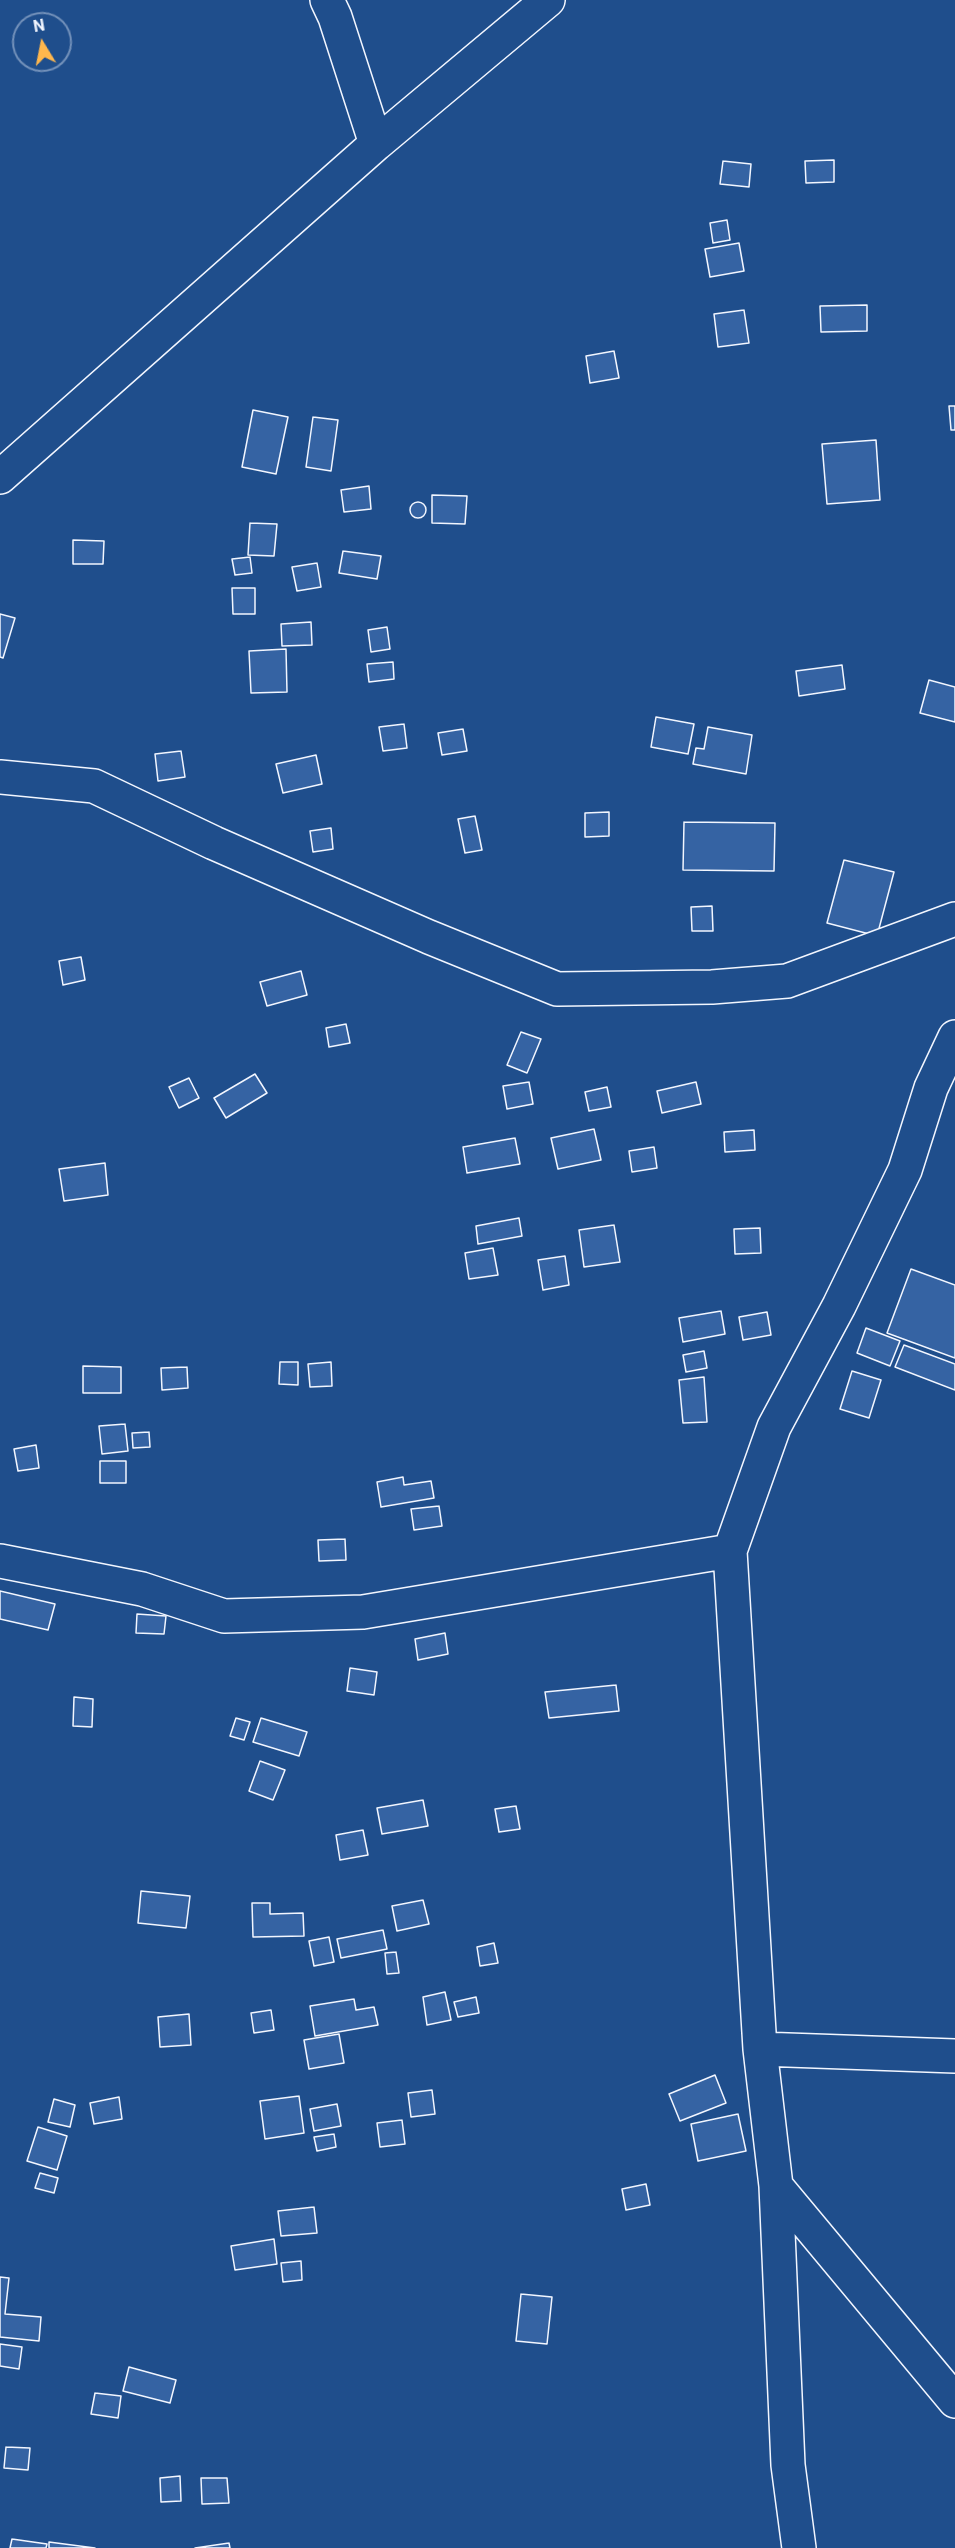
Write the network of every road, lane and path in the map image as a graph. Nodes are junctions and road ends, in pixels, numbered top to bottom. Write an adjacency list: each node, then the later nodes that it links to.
1 (327, 0): 3 (street)
2 (548, 0): 3 (street)
3 (376, 144): 4 (street)
4 (0, 477)
5 (0, 777): 6 (street)
6 (955, 919)
7 (955, 1037): 8 (street)
8 (730, 1551): 9 (street); 10 (street)
9 (0, 1561)
10 (760, 2049): 11 (street); 12 (street)
11 (955, 2056)
12 (776, 2186): 13 (street); 14 (street)
13 (955, 2401)
14 (799, 2548)

